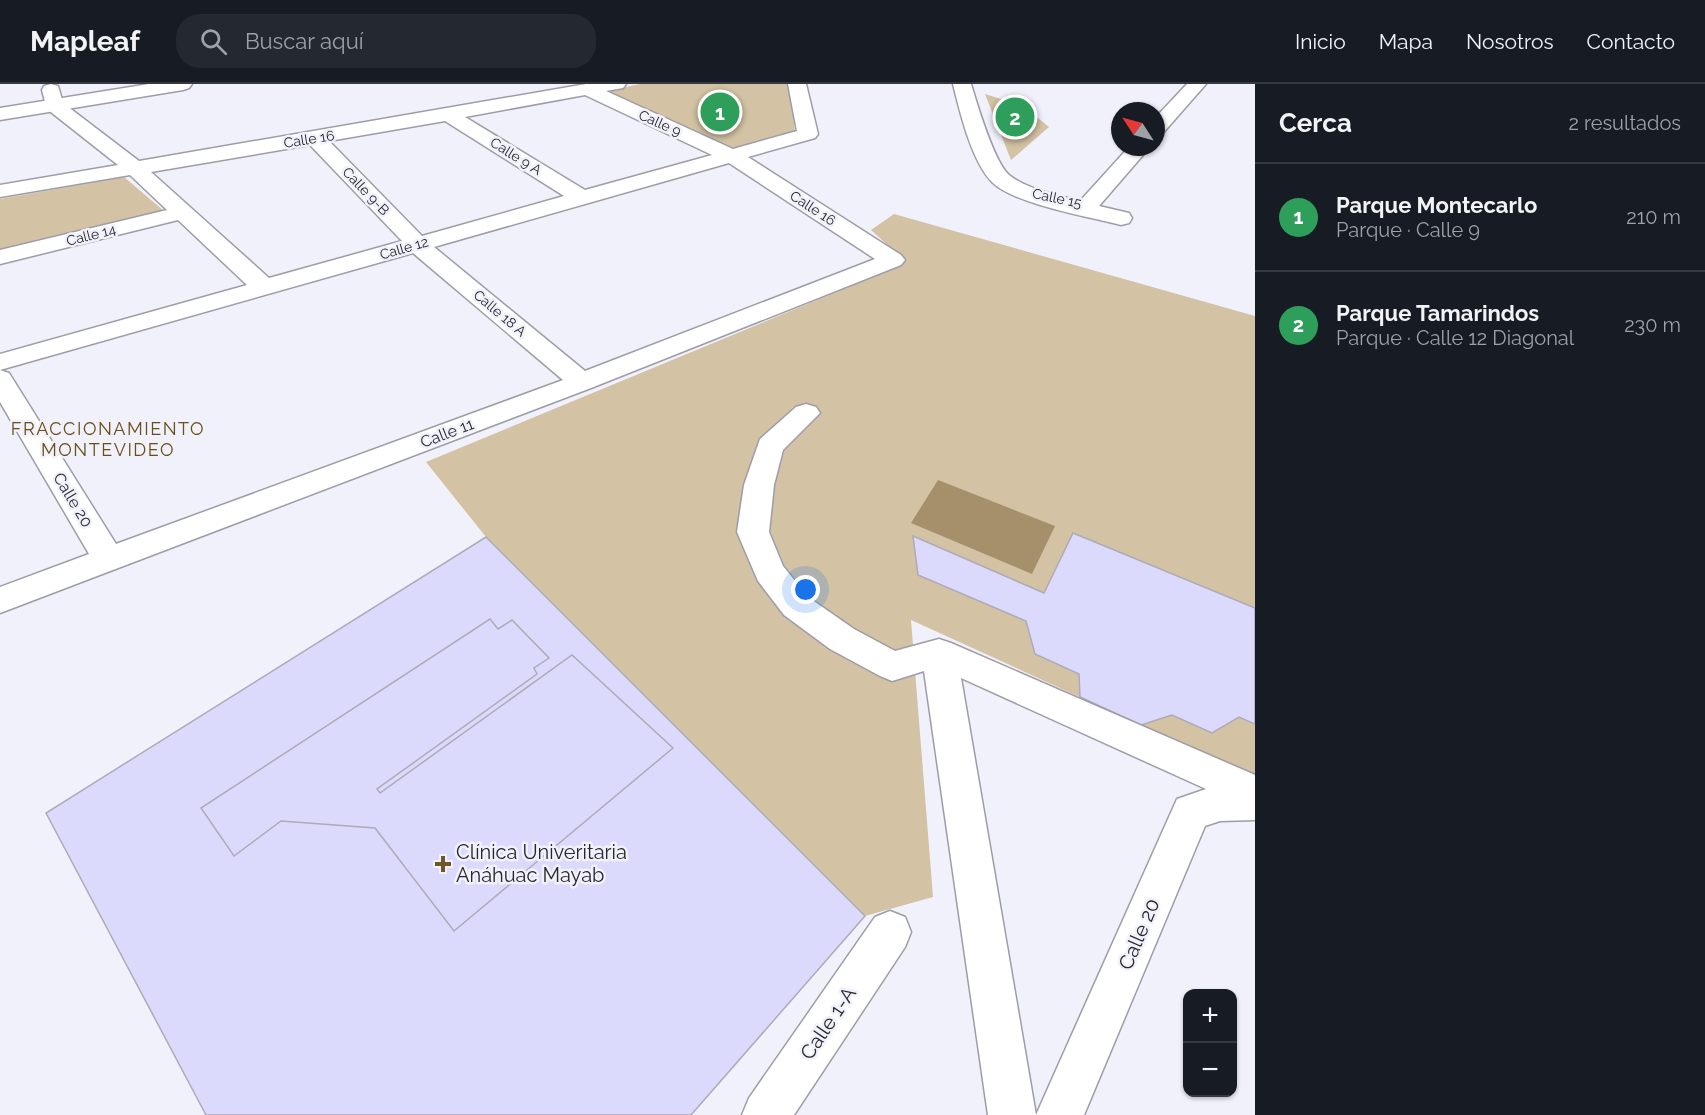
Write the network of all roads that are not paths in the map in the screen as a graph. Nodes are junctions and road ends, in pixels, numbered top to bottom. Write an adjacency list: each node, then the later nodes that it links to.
1 (87, 84): 9 (street)
2 (183, 84): 9 (street)
3 (617, 84): 8 (street, Calle 16)
4 (798, 84): 15 (street, Calle 12)
5 (962, 84): 20 (street, Calle 15)
6 (1197, 84): 13 (street)
7 (560, 89): 8 (street, Calle 16); 12 (street, Calle 16)
8 (588, 90): 15 (street, Calle 9)
9 (53, 97): 10 (street); 11 (street); 17 (street)
10 (0, 98)
11 (0, 114)
12 (449, 115): 14 (street, Calle 16); 19 (street, Calle 9 A)
13 (1165, 119)
14 (315, 138): 17 (street, Calle 16); 23 (street, Calle 9-B)
15 (732, 156): 19 (street, Calle 12); 25 (street, Calle 16)
16 (1132, 156): 20 (street, Calle 15)
17 (133, 167): 18 (street, Calle 16); 21 (street)
18 (0, 190)
19 (582, 198): 23 (street, Calle 12)
20 (1086, 207): 22 (street)
21 (182, 213): 24 (street, Calle 14); 26 (street)
22 (1121, 218)
23 (417, 244): 26 (street, Calle 12); 29 (street, Calle 18 A)
24 (0, 257)
25 (893, 260): 29 (street, Calle 11)
26 (264, 287): 27 (street, Calle 12)
27 (0, 362)
28 (0, 379): 31 (street, Calle 20)
29 (582, 382): 31 (street, Calle 11)
30 (806, 413): 33 (street)
31 (109, 560): 32 (street, Calle 11)
32 (0, 600)
33 (939, 652): 34 (street); 38 (street)
34 (1255, 793)
35 (1255, 802): 39 (street, Calle 20)
36 (890, 932): 37 (street, Calle 1-A)
37 (766, 1115)
38 (1012, 1115)
39 (1060, 1115)

